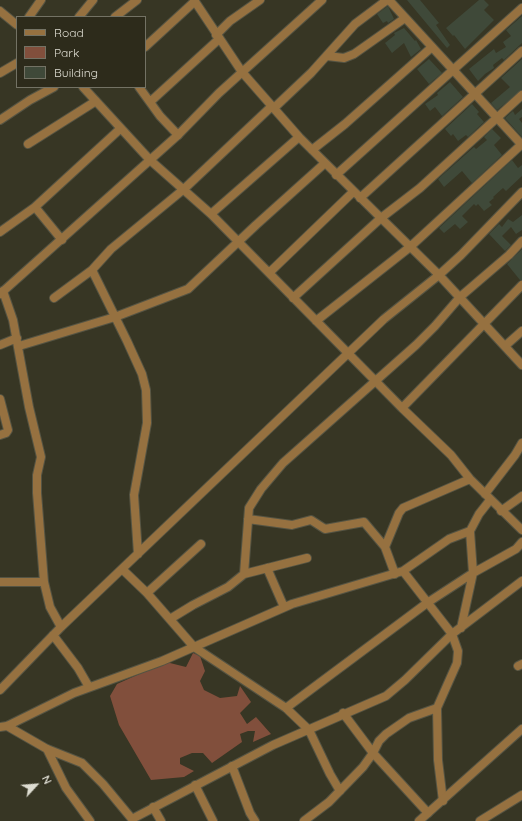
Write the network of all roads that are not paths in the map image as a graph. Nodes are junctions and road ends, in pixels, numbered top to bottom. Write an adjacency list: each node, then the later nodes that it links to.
1 (41, 0): 10 (street)
2 (93, 0): 11 (street)
3 (137, 0): 12 (street)
4 (260, 0): 15 (street)
5 (322, 0): 22 (street)
6 (388, 0): 13 (street); 19 (street)
7 (194, 1): 15 (street); 16 (street)
8 (522, 8): 21 (street)
9 (0, 11): 14 (street)
10 (30, 16)
11 (80, 16)
12 (116, 16)
13 (405, 18): 17 (street); 19 (street)
14 (16, 24)
15 (217, 37): 22 (street); 30 (street)
16 (146, 46)
17 (432, 47): 21 (street); 39 (street)
18 (522, 51): 27 (street)
19 (327, 56): 31 (street)
20 (16, 64): 23 (street)
21 (452, 70): 27 (street); 42 (street)
22 (242, 72): 31 (street); 35 (street)
23 (0, 73)
24 (52, 88): 33 (street)
25 (84, 88): 29 (street)
26 (140, 88): 30 (street)
27 (474, 94): 32 (street); 46 (street)
28 (522, 95): 32 (street)
29 (96, 101): 34 (street); 37 (street)
30 (150, 102): 35 (street)
31 (273, 107): 36 (street); 43 (street)
32 (496, 119): 38 (street); 49 (street)
33 (0, 120)
34 (120, 129): 40 (street); 47 (street)
35 (178, 135): 40 (street)
36 (299, 137): 39 (street); 48 (street)
37 (28, 144)
38 (522, 145): 54 (street)
39 (312, 150): 41 (street)
40 (150, 160): 43 (street); 51 (street)
41 (325, 163): 42 (street); 53 (street)
42 (336, 175): 44 (street)
43 (184, 189): 48 (street); 55 (street)
44 (353, 192): 46 (street); 56 (street)
45 (522, 192): 57 (street)
46 (360, 198): 49 (street)
47 (35, 206): 50 (street); 51 (street)
48 (211, 214): 53 (street)
49 (381, 218): 54 (street); 62 (street)
50 (0, 232)
51 (62, 240): 59 (street)
52 (522, 241): 60 (street)
53 (239, 242): 56 (street); 63 (street)
54 (410, 247): 57 (street); 64 (street)
55 (92, 270): 61 (street); 63 (street)
56 (270, 272): 62 (street)
57 (439, 275): 60 (street); 70 (street)
58 (522, 285): 65 (street)
59 (2, 293): 67 (street)
60 (460, 297): 65 (street); 72 (street)
61 (54, 298)
62 (294, 298): 64 (street)
63 (115, 317): 67 (street); 88 (street)
64 (316, 321): 70 (street)
65 (484, 323): 69 (street); 74 (street)
66 (522, 331): 69 (street)
67 (18, 342): 68 (street); 97 (street)
68 (0, 345)
69 (505, 346): 71 (street)
70 (349, 353): 72 (street); 88 (street)
71 (522, 365)
72 (376, 382): 74 (street); 82 (street)
73 (0, 399): 75 (street)
74 (402, 408): 78 (street)
75 (0, 435)
76 (522, 443): 77 (street)
77 (519, 454): 80 (street)
78 (470, 479): 80 (street); 87 (street)
79 (522, 496): 81 (street)
80 (488, 497): 81 (street); 84 (street)
81 (501, 511): 83 (street)
82 (248, 519): 87 (street); 94 (street)
83 (522, 529)
84 (470, 531): 92 (street); 93 (street)
85 (522, 542): 93 (street)
86 (201, 544): 98 (street)
87 (384, 547): 92 (street)
88 (138, 554): 91 (street)
89 (307, 558): 90 (street)
90 (267, 568): 94 (street); 100 (street)
91 (122, 569): 98 (street); 102 (street)
92 (399, 572): 99 (street); 100 (street)
93 (473, 572): 99 (street); 103 (street)
94 (244, 574): 101 (street)
95 (522, 581): 103 (street)
96 (0, 582): 97 (street)
97 (44, 582): 102 (street)
98 (148, 593): 101 (street)
99 (427, 602): 104 (street); 109 (street)
100 (284, 607): 106 (street)
101 (170, 619): 106 (street)
102 (61, 627): 105 (street)
103 (461, 628): 104 (street)
104 (452, 634): 110 (street); 111 (street)
105 (53, 635): 107 (street); 108 (street)
106 (194, 647): 107 (street); 109 (street)
107 (89, 687): 112 (street)
108 (0, 690)
109 (286, 708): 114 (street)
110 (437, 708): 116 (street); 121 (street)
111 (343, 713): 114 (street); 116 (street)
112 (4, 726): 115 (street)
113 (522, 729): 121 (street)
114 (308, 730): 117 (street); 119 (street)
115 (47, 749): 124 (street); 125 (street)
116 (373, 753): 119 (street); 123 (street)
117 (232, 766): 118 (street); 128 (street)
118 (195, 785): 122 (street); 127 (street)
119 (340, 790): 129 (street)
120 (522, 795): 131 (street)
121 (443, 801): 123 (street)
122 (153, 807): 124 (street); 126 (street)
123 (428, 813): 130 (street)
124 (131, 820)
125 (90, 821)
126 (161, 821)
127 (213, 821)
128 (256, 821)
129 (304, 821)
130 (419, 821)
131 (480, 821)

